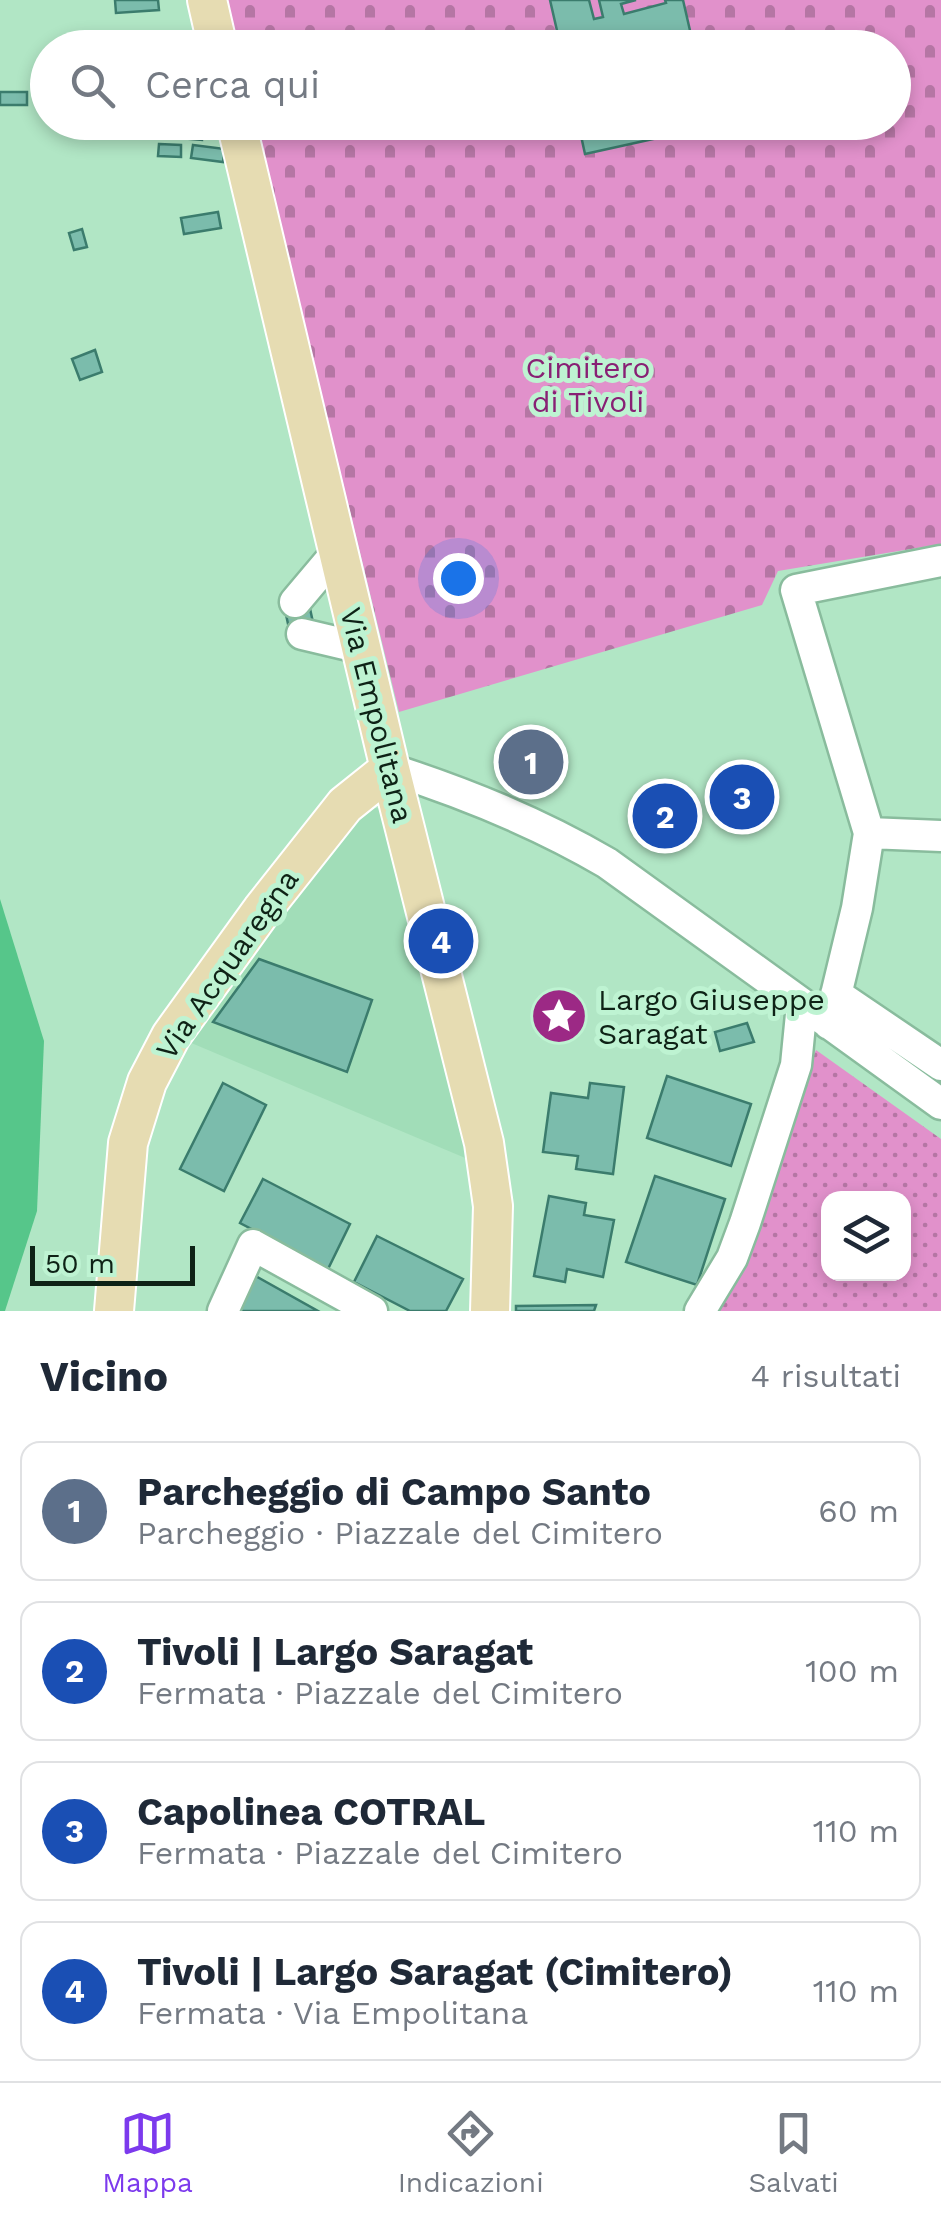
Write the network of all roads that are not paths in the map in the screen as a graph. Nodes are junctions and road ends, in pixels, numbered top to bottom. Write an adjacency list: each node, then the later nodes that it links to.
1 (207, 0): 2 (main road)
2 (214, 30)
3 (240, 140): 4 (main road, Via Empolitana)
4 (338, 550): 6 (street); 8 (main road, Via Empolitana)
5 (941, 561): 10 (street)
6 (295, 602)
7 (302, 634): 8 (street)
8 (361, 648): 9 (main road, Via Empolitana)
9 (390, 770): 12 (street); 16 (main road, Via Acquaregna); 19 (main road, Via Empolitana)
10 (868, 833): 11 (street); 13 (street)
11 (941, 836)
12 (802, 1004): 13 (street); 20 (street)
13 (833, 1009): 14 (street); 15 (street)
14 (941, 1065)
15 (941, 1104)
16 (114, 1311)
17 (223, 1311): 18 (street)
18 (372, 1311)
19 (490, 1311)
20 (700, 1311)

